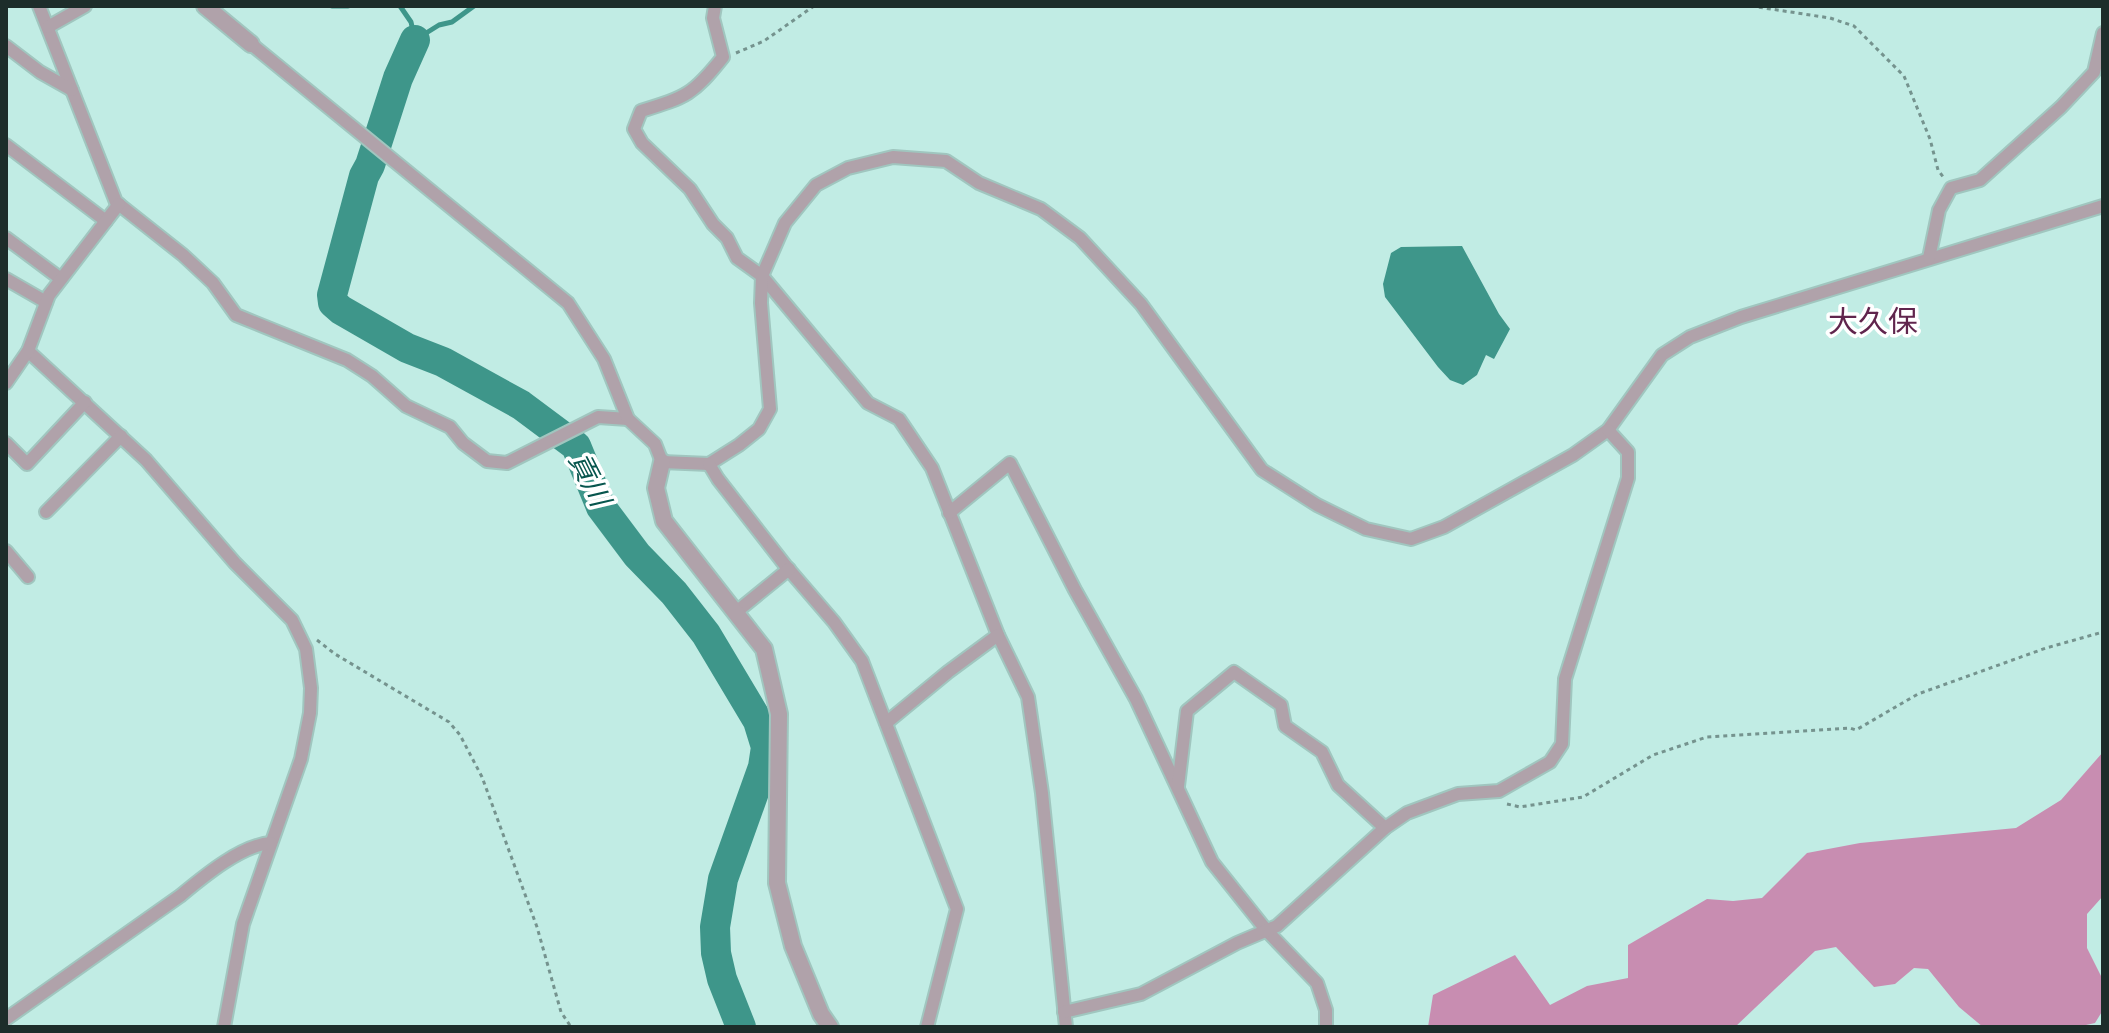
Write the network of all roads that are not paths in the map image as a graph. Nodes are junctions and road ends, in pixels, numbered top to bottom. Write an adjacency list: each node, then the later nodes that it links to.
1 (39, 6): 5 (street)
2 (85, 6): 5 (street)
3 (205, 6): 7 (street)
4 (715, 6): 16 (street)
5 (48, 27): 9 (street)
6 (2103, 33): 15 (street)
7 (251, 44): 23 (street)
8 (6, 46): 9 (street)
9 (72, 90): 11 (street)
10 (6, 145): 13 (street)
11 (119, 204): 13 (street); 23 (street)
12 (2103, 206): 15 (street)
13 (106, 221): 18 (street)
14 (6, 238): 18 (street)
15 (1929, 258): 24 (street)
16 (762, 276): 24 (street); 28 (street); 30 (street)
17 (6, 279): 19 (street)
18 (61, 279): 19 (street)
19 (46, 302): 20 (street)
20 (28, 351): 21 (street); 22 (street)
21 (8, 376)
22 (85, 402): 25 (street); 26 (street)
23 (628, 419): 27 (street)
24 (1608, 430): 38 (street)
25 (121, 436): 29 (street); 39 (street)
26 (6, 443)
27 (662, 462): 28 (street); 34 (street)
28 (709, 464): 32 (street)
29 (46, 512)
30 (949, 513): 35 (street); 37 (street)
31 (6, 551): 33 (street)
32 (789, 569): 34 (street); 36 (street)
33 (28, 577)
34 (735, 613): 44 (street)
35 (998, 635): 36 (street); 41 (street)
36 (886, 723): 45 (street)
37 (1177, 788): 38 (street); 40 (street)
38 (1385, 828): 40 (street)
39 (271, 843): 42 (street); 43 (street)
40 (1267, 931): 41 (street); 47 (street)
41 (1064, 1012): 46 (street)
42 (6, 1019)
43 (224, 1027)
44 (830, 1027)
45 (927, 1027)
46 (1066, 1027)
47 (1326, 1027)

